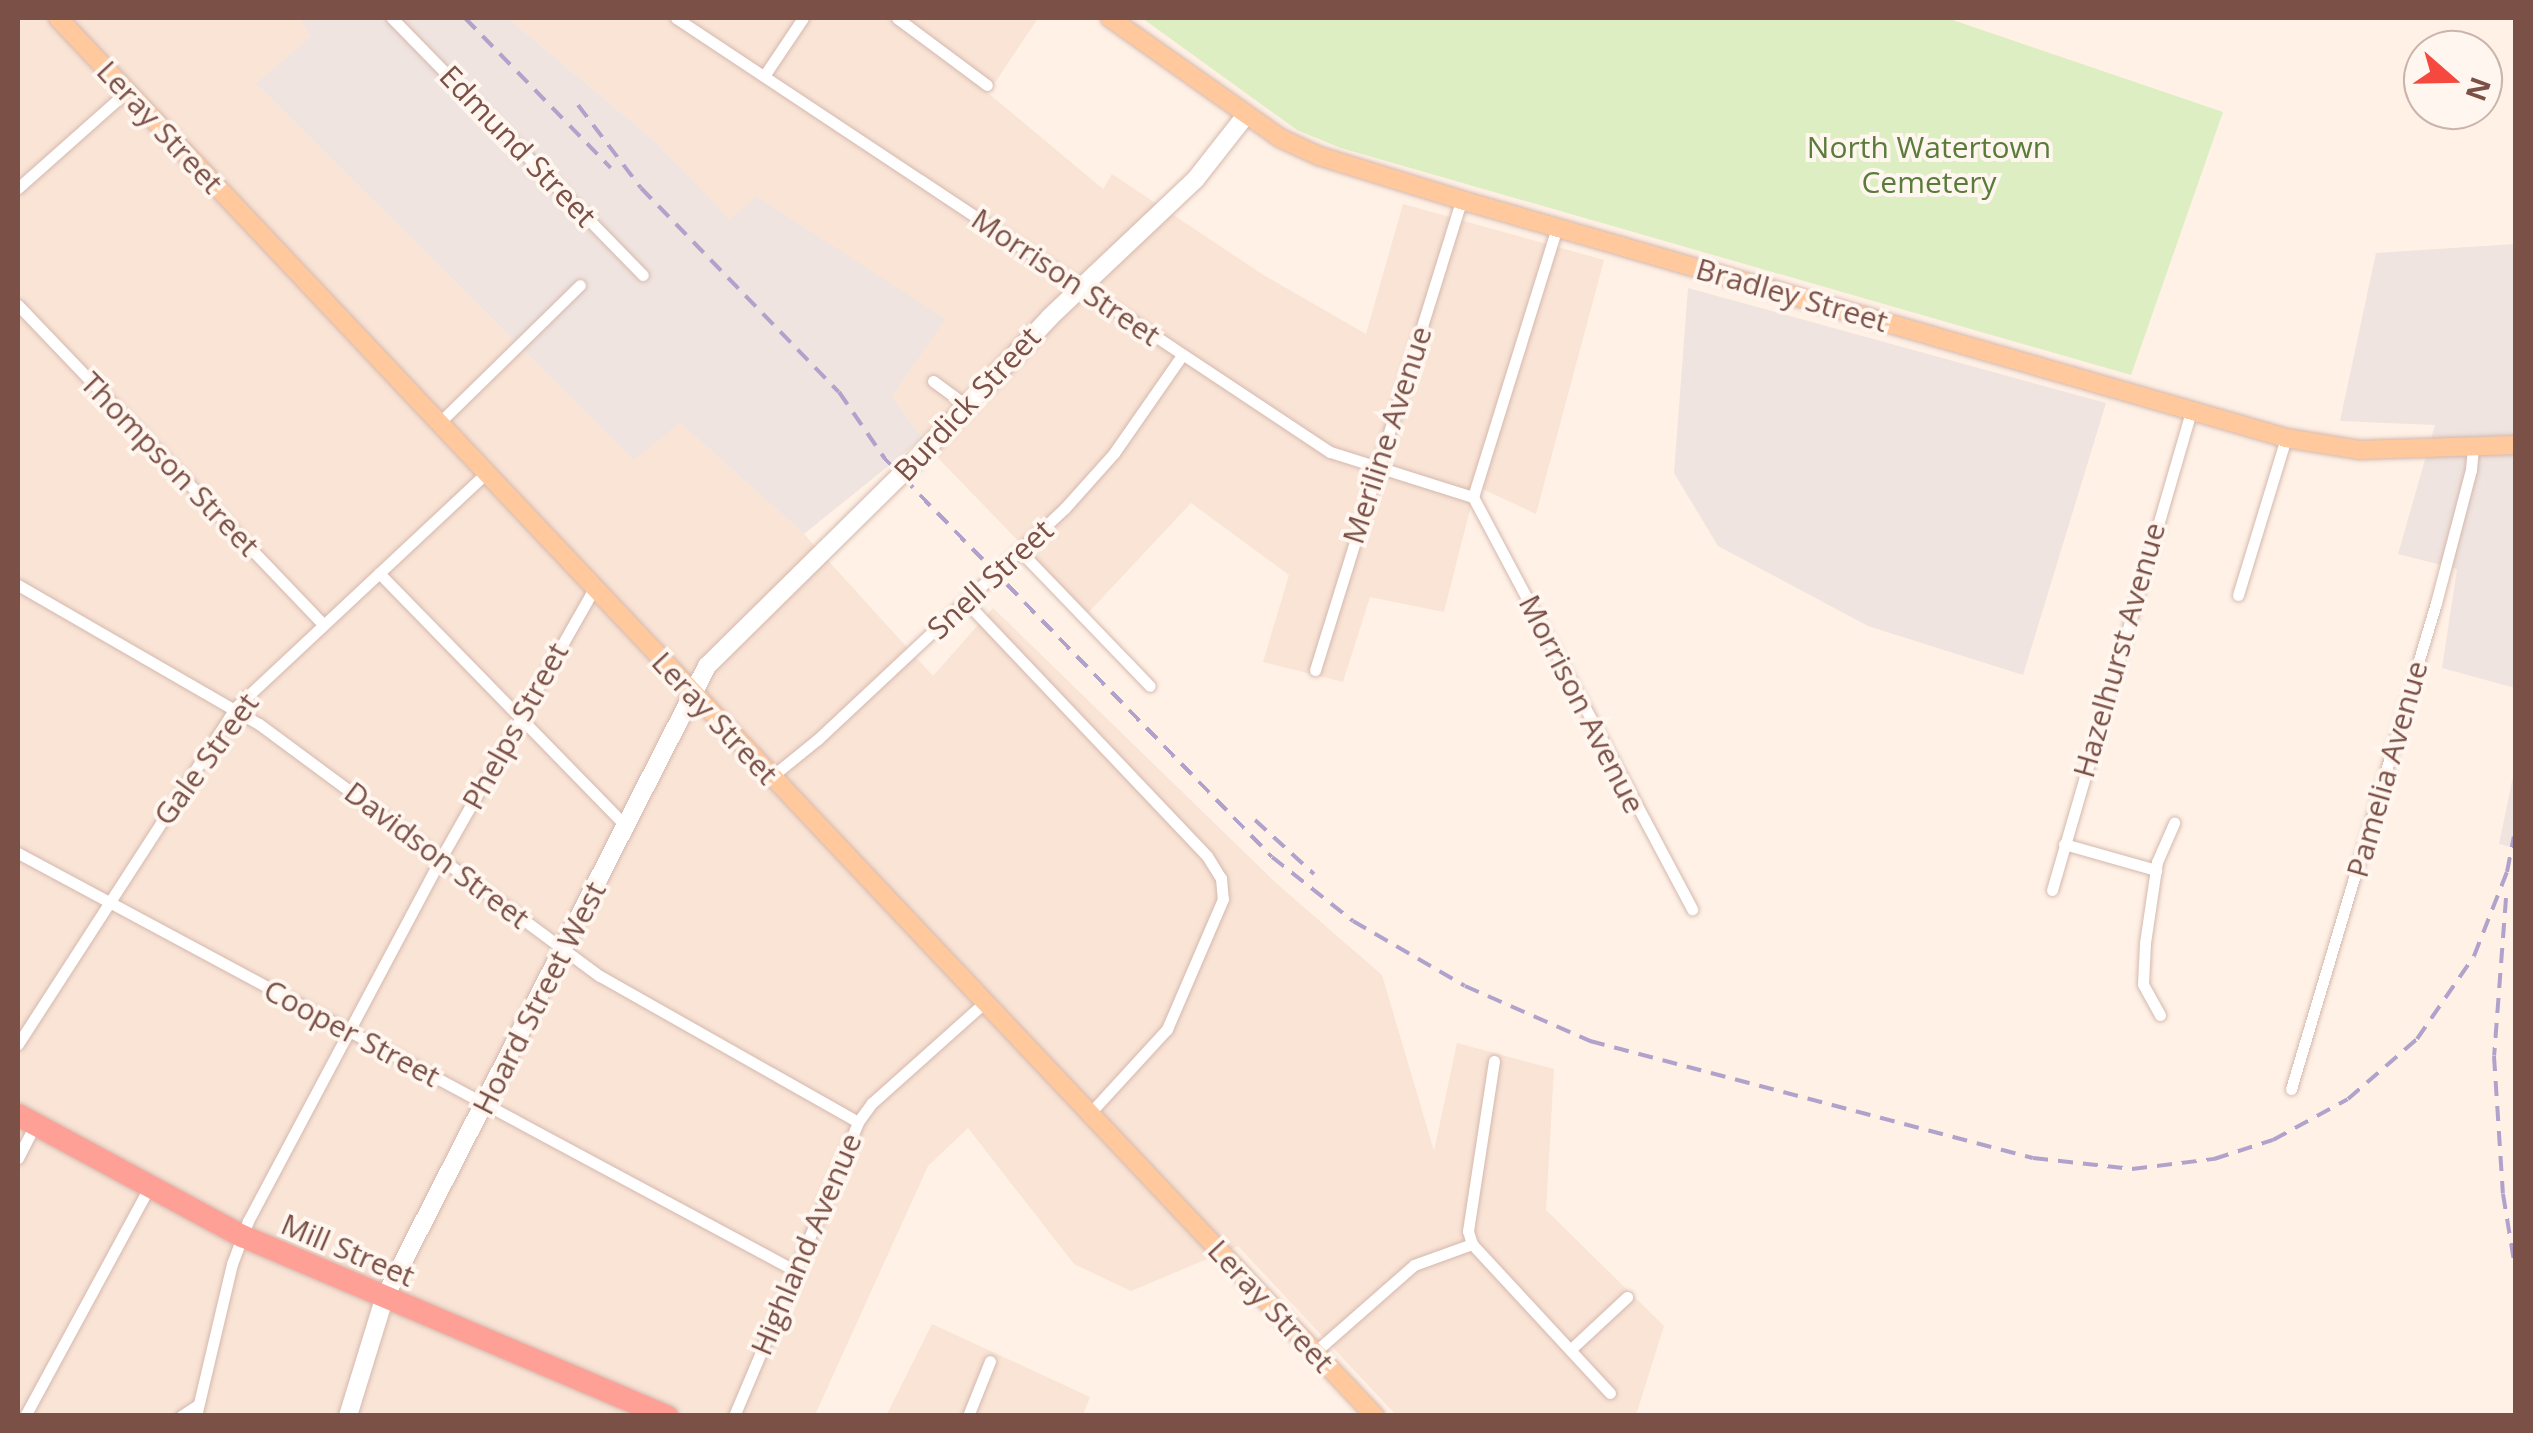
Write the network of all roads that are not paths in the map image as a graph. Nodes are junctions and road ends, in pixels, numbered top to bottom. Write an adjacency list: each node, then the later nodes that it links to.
1 (58, 18): 9 (main road, Leray Street)
2 (392, 18): 14 (street, Edmund Street)
3 (676, 18): 7 (street, Morrison Street)
4 (803, 18): 7 (street)
5 (897, 18): 8 (street)
6 (1110, 18): 10 (main road, Bradley Street)
7 (764, 76): 16 (street, Morrison Street)
8 (987, 85)
9 (126, 92): 11 (street); 22 (main road, Leray Street)
10 (1246, 114): 12 (main road, Bradley Street); 16 (street, Burdick Street)
11 (18, 188)
12 (1461, 200): 13 (main road, Bradley Street); 26 (street, Meriline Avenue)
13 (1557, 227): 21 (main road, Bradley Street); 28 (street)
14 (643, 275)
15 (580, 285): 22 (street)
16 (1081, 286): 18 (street, Morrison Street); 20 (street, Burdick Street)
17 (18, 305): 35 (street, Thompson Street)
18 (1182, 355): 26 (street, Morrison Street); 29 (street, Snell Street)
19 (933, 381): 20 (street)
20 (967, 406): 38 (street, Burdick Street)
21 (2190, 411): 23 (main road, Bradley Street); 44 (street, Hazelhurst Avenue)
22 (439, 423): 27 (main road, Leray Street)
23 (2286, 438): 25 (main road, Bradley Street); 33 (street)
24 (2516, 445): 25 (main road, Bradley Street)
25 (2473, 447): 57 (street, Pamelia Avenue)
26 (1377, 470): 28 (street, Morrison Street); 36 (street, Meriline Avenue)
27 (486, 473): 30 (street, Gale Street); 32 (main road, Leray Street)
28 (1473, 498): 50 (street, Morrison Avenue)
29 (1020, 551): 34 (street, Snell Street); 37 (street)
30 (380, 572): 35 (street, Gale Street); 40 (street)
31 (18, 584): 39 (street, Davidson Street)
32 (594, 589): 38 (main road, Leray Street); 40 (street, Phelps Street)
33 (2238, 594)
34 (966, 602): 41 (street, Snell Street); 59 (street)
35 (322, 624): 39 (street, Gale Street)
36 (1314, 670)
37 (1150, 686)
38 (694, 696): 41 (main road, Leray Street); 43 (street, Hoard Street West)
39 (235, 708): 46 (street, Davidson Street); 49 (street, Gale Street)
40 (520, 717): 43 (street); 46 (street, Phelps Street)
41 (771, 777): 52 (main road, Leray Street)
42 (2174, 824): 47 (street)
43 (627, 827): 51 (street, Hoard Street West)
44 (2064, 844): 47 (street); 48 (street, Hazelhurst Avenue)
45 (18, 852): 49 (street, Cooper Street)
46 (441, 858): 51 (street, Davidson Street); 54 (street, Phelps Street)
47 (2156, 870): 53 (street)
48 (2052, 890)
49 (108, 902): 54 (street, Cooper Street); 55 (street, Gale Street)
50 (1692, 909)
51 (564, 950): 58 (street, Hoard Street West); 61 (street, Davidson Street)
52 (984, 1003): 59 (main road, Leray Street); 61 (street, Highland Avenue)
53 (2160, 1015)
54 (348, 1031): 58 (street, Cooper Street); 64 (street, Phelps Street)
55 (18, 1044)
56 (1494, 1061): 65 (street)
57 (2292, 1089)
58 (484, 1104): 66 (street, Cooper Street); 68 (street, Hoard Street West)
59 (1090, 1114): 70 (main road, Leray Street)
60 (26, 1120): 62 (street); 63 (highway, Mill Street)
61 (858, 1122): 66 (street, Highland Avenue)
62 (18, 1158)
63 (150, 1186): 64 (highway, Mill Street); 74 (street)
64 (242, 1236): 68 (highway, Mill Street); 73 (street, Phelps Street)
65 (1472, 1244): 69 (street); 70 (street)
66 (794, 1270): 78 (street, Highland Avenue)
67 (1628, 1297): 69 (street)
68 (384, 1299): 76 (street, Hoard Street West); 77 (highway, Mill Street)
69 (1570, 1350): 72 (street)
70 (1315, 1352): 80 (main road, Leray Street)
71 (990, 1361): 79 (street)
72 (1610, 1393)
73 (197, 1410): 75 (street)
74 (24, 1416)
75 (181, 1416)
76 (348, 1416)
77 (667, 1416)
78 (734, 1416)
79 (968, 1416)
80 (1375, 1416)

